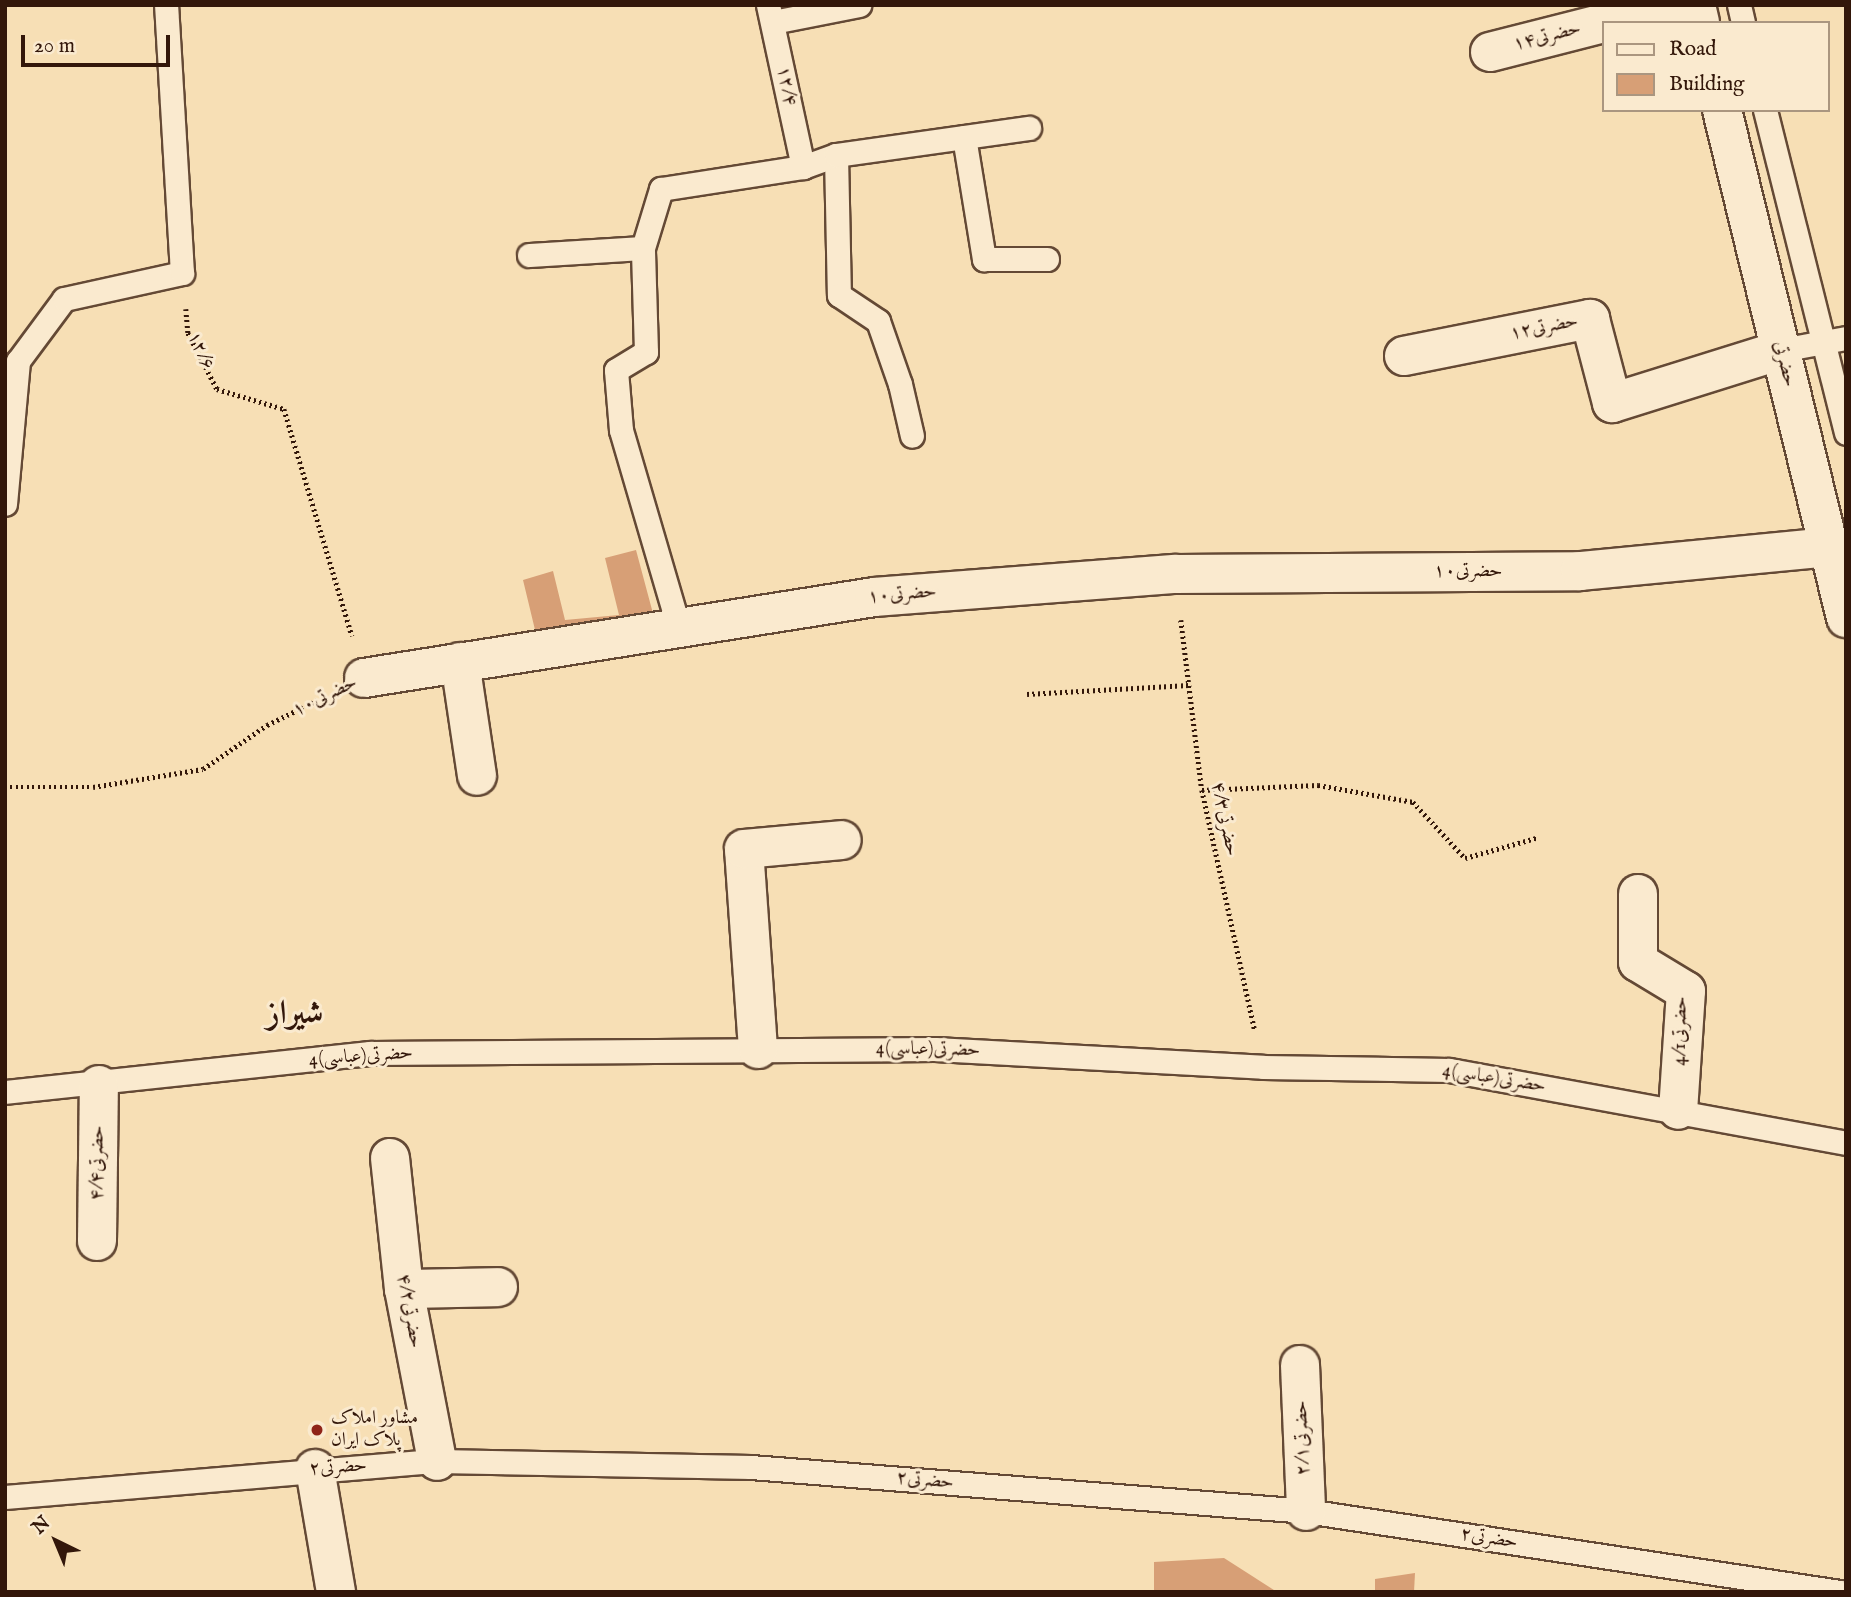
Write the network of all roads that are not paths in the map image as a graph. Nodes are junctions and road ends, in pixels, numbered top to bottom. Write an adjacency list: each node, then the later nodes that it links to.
1 (166, 5): 23 (lane)
2 (859, 5): 4 (lane)
3 (1675, 5): 5 (street, حضرتی۱۴)
4 (770, 14): 13 (lane, ۱۲/۴)
5 (1613, 21)
6 (1602, 24): 7 (street, حضرتی۱۴)
7 (1490, 52)
8 (1722, 112): 19 (street, حضرتی)
9 (1766, 112): 18 (lane)
10 (1030, 128): 11 (lane)
11 (964, 137): 12 (lane); 16 (lane)
12 (836, 155): 13 (lane); 22 (lane)
13 (803, 167): 14 (lane)
14 (642, 248): 15 (lane); 26 (lane)
15 (529, 255)
16 (1047, 259)
17 (1846, 338): 18 (lane)
18 (1823, 342): 19 (lane); 21 (lane)
19 (1781, 350): 20 (street, حضرتی۱۲); 24 (street, حضرتی)
20 (1404, 356)
21 (1846, 433)
22 (912, 436)
23 (5, 504)
24 (1837, 569): 25 (street, حضرتی); 26 (street, حضرتی۱۰)
25 (1846, 618)
26 (678, 625): 27 (street, حضرتی۱۰)
27 (460, 662): 28 (street, حضرتی۱۰); 29 (street)
28 (364, 678)
29 (477, 776)
30 (842, 840): 32 (street)
31 (1638, 894): 35 (street, 4/1حضرتی)
32 (758, 1049): 33 (lane, 4حضرتی(عباسی)); 35 (lane, 4حضرتی(عباسی))
33 (99, 1086): 34 (lane, 4حضرتی(عباسی)); 38 (street, حضرتی۴/۴)
34 (5, 1093)
35 (1678, 1110): 36 (lane, 4حضرتی(عباسی))
36 (1846, 1143)
37 (390, 1158): 40 (street, حضرتی۴/۲)
38 (97, 1241)
39 (498, 1287): 40 (street)
40 (404, 1289): 42 (street, حضرتی۴/۲)
41 (1300, 1365): 45 (street, حضرتی۲/۱)
42 (437, 1461): 43 (lane, حضرتی۲); 45 (lane, حضرتی۲)
43 (315, 1469): 44 (lane, حضرتی۲); 46 (street)
44 (5, 1497)
45 (1306, 1511): 47 (lane, حضرتی۲)
46 (336, 1592)
47 (1840, 1592)

